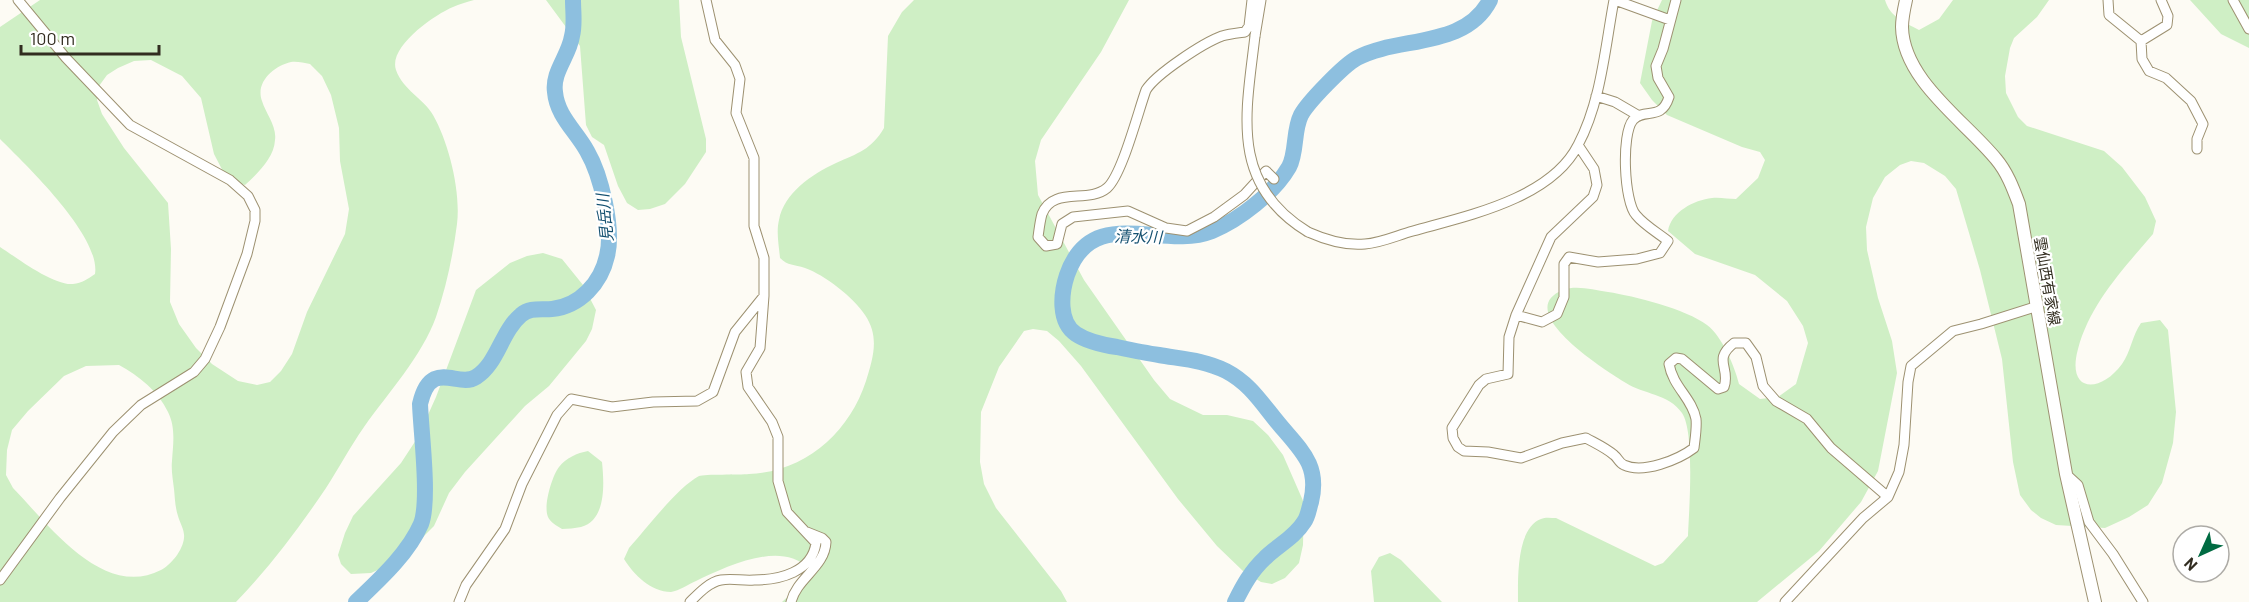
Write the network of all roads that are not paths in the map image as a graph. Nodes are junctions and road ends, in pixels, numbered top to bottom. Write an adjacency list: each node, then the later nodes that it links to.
1 (18, 0): 25 (street)
2 (706, 0): 19 (street)
3 (1252, 0): 18 (street)
4 (1261, 0): 16 (street, bridge)
5 (1614, 0): 11 (street); 14 (street)
6 (1676, 0): 11 (street)
7 (1906, 0): 20 (main road, 雲仙西有家線)
8 (2108, 0): 13 (street)
9 (2161, 0): 13 (street)
10 (2233, 0): 12 (street)
11 (1670, 21): 15 (street)
12 (2249, 29)
13 (2141, 41): 17 (street)
14 (1596, 96): 15 (street); 16 (street)
15 (1638, 116): 21 (street)
16 (1578, 146): 21 (street)
17 (2197, 149)
18 (1274, 179)
19 (764, 296): 24 (street); 26 (street)
20 (2038, 306): 22 (main road, 雲仙西有家線); 23 (street)
21 (1516, 315): 23 (street)
22 (2066, 474): 30 (main road, 雲仙西有家線); 31 (street)
23 (1888, 497): 29 (street)
24 (804, 531): 27 (street); 28 (street)
25 (0, 580)
26 (459, 602)
27 (690, 602)
28 (791, 602)
29 (1785, 602)
30 (2095, 602)
31 (2143, 602)

